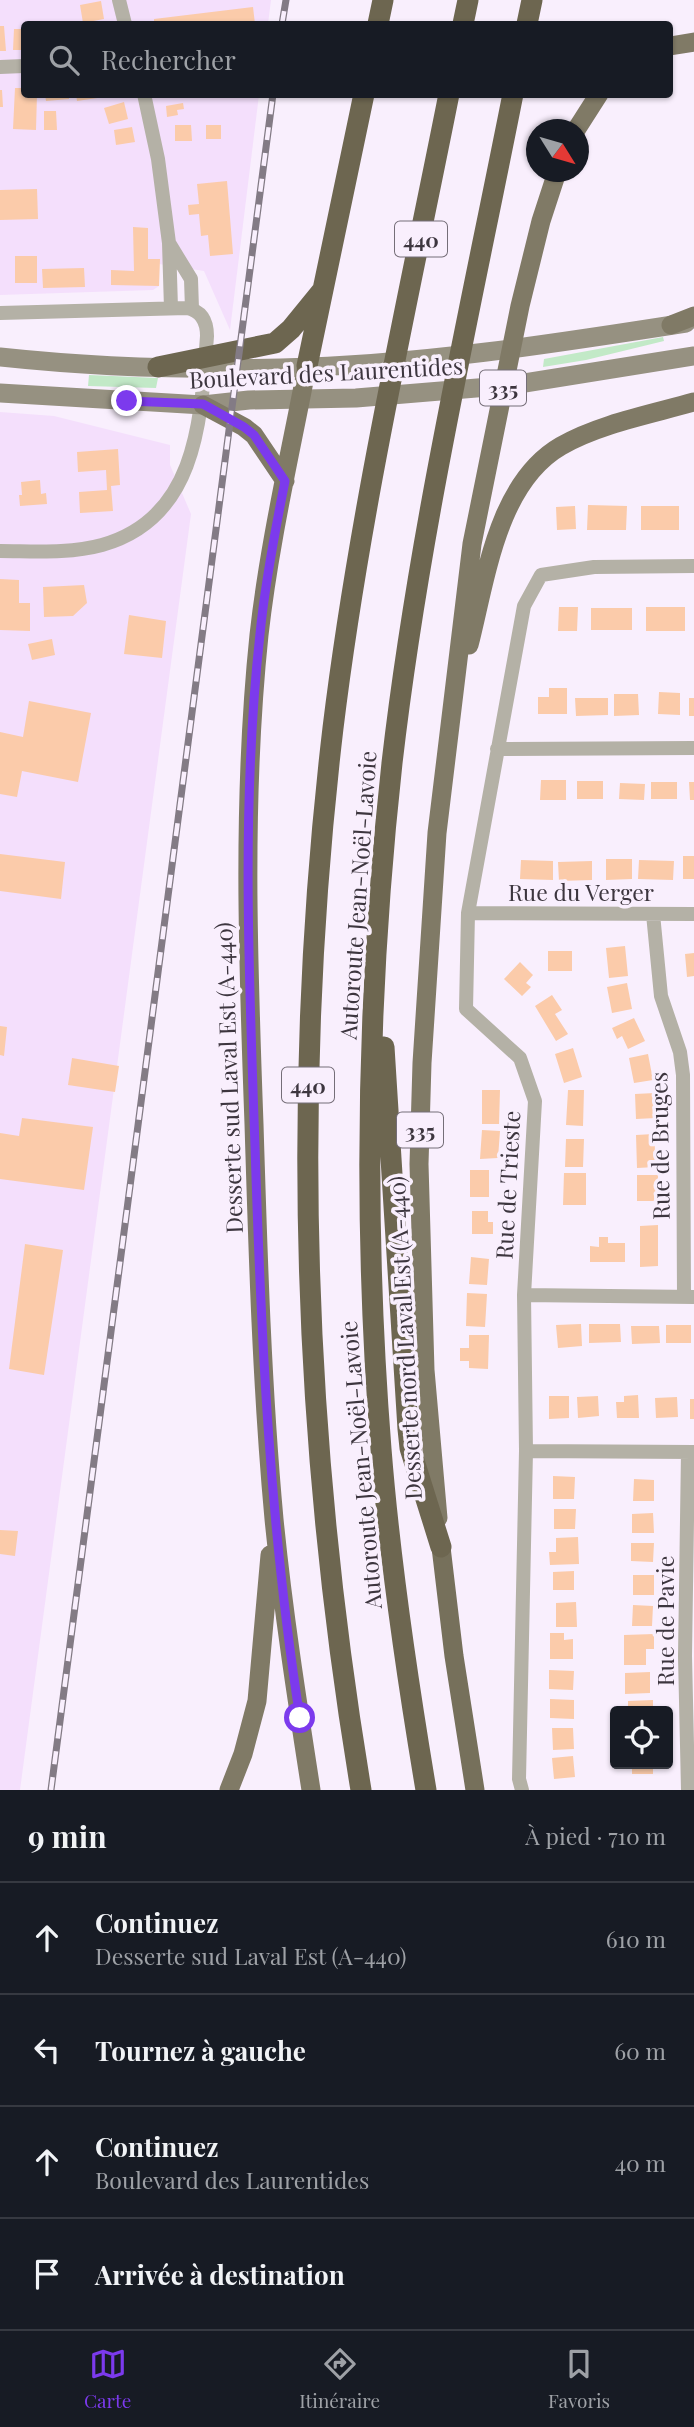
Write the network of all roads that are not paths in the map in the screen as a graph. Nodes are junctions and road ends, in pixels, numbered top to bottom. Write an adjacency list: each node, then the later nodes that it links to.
1 (119, 0): 5 (street)
2 (383, 0): 6 (highway)
3 (468, 0): 7 (highway)
4 (532, 0): 8 (highway)
5 (124, 21)
6 (379, 21)
7 (464, 21)
8 (528, 21)
9 (694, 42): 10 (main road)
10 (673, 46)
11 (21, 66): 12 (street)
12 (0, 67)
13 (145, 98): 20 (street)
14 (363, 98): 21 (highway)
15 (448, 98): 56 (highway, Autoroute Jean-Noël-Lavoie / 440)
16 (512, 98): 45 (highway, Autoroute Jean-Noël-Lavoie / 440)
17 (596, 98): 18 (main road)
18 (583, 119)
19 (554, 182): 39 (main road, 335)
20 (170, 243): 22 (street); 23 (street)
21 (323, 289): 30 (highway); 31 (highway)
22 (171, 308): 23 (street); 24 (street)
23 (192, 309): 37 (street)
24 (0, 313)
25 (694, 316): 27 (main road)
26 (694, 321): 27 (main road, Boulevard des Laurentides)
27 (671, 325): 30 (main road, Boulevard des Laurentides / 335)
28 (694, 356): 33 (main road, Boulevard des Laurentides)
29 (0, 357): 31 (main road, Boulevard des Laurentides / 335)
30 (307, 366): 31 (main road, Boulevard des Laurentides / 335); 33 (main road, Desserte sud Laval Est (A-440))
31 (158, 367)
32 (0, 393): 35 (main road, Boulevard des Laurentides)
33 (301, 400): 35 (main road, Boulevard des Laurentides); 36 (main road, Desserte sud Laval Est (A-440))
34 (694, 402): 39 (main road)
35 (203, 404): 36 (main road)
36 (285, 481): 51 (main road, Desserte sud Laval Est (A-440))
37 (0, 551)
38 (694, 566): 41 (street, Rue de Trieste)
39 (451, 714): 52 (main road, Desserte nord Laval Est (A-440) / 335)
40 (694, 748): 41 (street)
41 (497, 749): 42 (street, Rue de Trieste)
42 (468, 913): 43 (street, Rue du Verger); 47 (street, Rue de Trieste)
43 (653, 914): 44 (street, Rue du Verger); 46 (street, Rue de Bruges)
44 (694, 914)
45 (377, 933): 52 (highway); 57 (highway, Autoroute Jean-Noël-Lavoie / 440)
46 (689, 1075): 48 (street, Rue de Bruges)
47 (524, 1295): 48 (street); 49 (street, Rue de Trieste)
48 (689, 1297)
49 (526, 1451): 50 (street); 59 (street, Rue de Trieste)
50 (691, 1452): 53 (street, Rue de Pavie)
51 (274, 1516): 54 (main road); 55 (main road, Desserte sud Laval Est (A-440))
52 (440, 1547): 58 (highway, Desserte nord Laval Est (A-440) / 335)
53 (690, 1656): 60 (street, Rue de Pavie)
54 (229, 1790)
55 (311, 1790)
56 (361, 1790)
57 (426, 1790)
58 (475, 1790)
59 (522, 1790)
60 (688, 1790)

